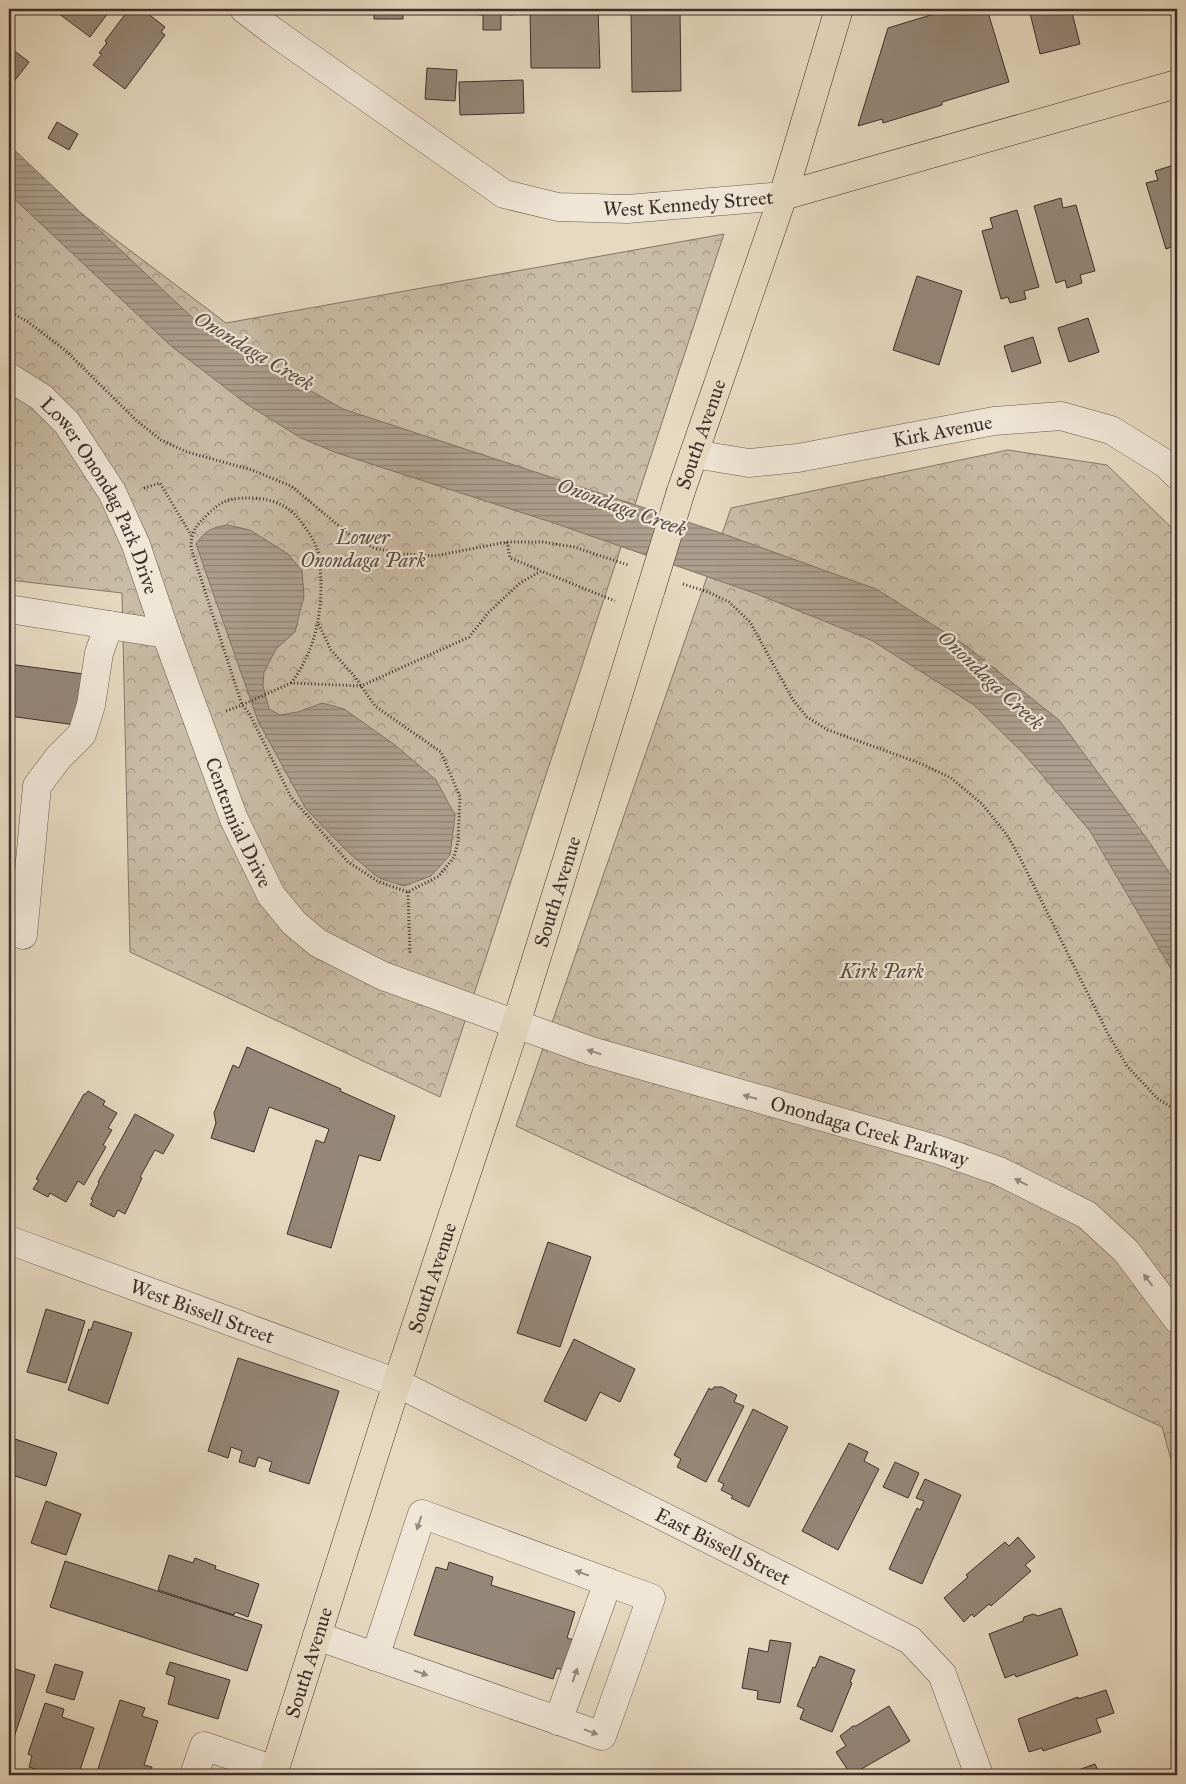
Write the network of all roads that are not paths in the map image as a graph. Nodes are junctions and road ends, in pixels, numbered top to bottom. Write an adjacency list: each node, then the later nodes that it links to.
1 (244, 9): 4 (street, West Kennedy Street)
2 (838, 9): 4 (main road, South Avenue)
3 (1177, 84): 4 (main road, West Kennedy Street)
4 (782, 196): 6 (main road, South Avenue)
5 (9, 377): 10 (street, Lower Onondag Park Drive)
6 (694, 454): 7 (street, Kirk Avenue); 12 (main road, South Avenue, bridge)
7 (1177, 475)
8 (9, 609): 9 (street)
9 (109, 625): 10 (street); 11 (street)
10 (166, 634): 12 (street, Centennial Drive)
11 (23, 935)
12 (516, 1024): 14 (street, Onondaga Creek Parkway, one-way to 12); 15 (main road, South Avenue)
13 (9, 1240): 15 (street, West Bissell Street)
14 (1177, 1319)
15 (397, 1383): 17 (main road, South Avenue); 22 (street, East Bissell Street)
16 (608, 1582): 18 (street, one-way to 18); 19 (street, one-way to 16); 19 (street, one-way to 16)
17 (317, 1636): 18 (street); 20 (main road, South Avenue)
18 (375, 1657): 19 (street, one-way to 19)
19 (558, 1721)
20 (274, 1773): 21 (street)
21 (194, 1775)
22 (979, 1775)

